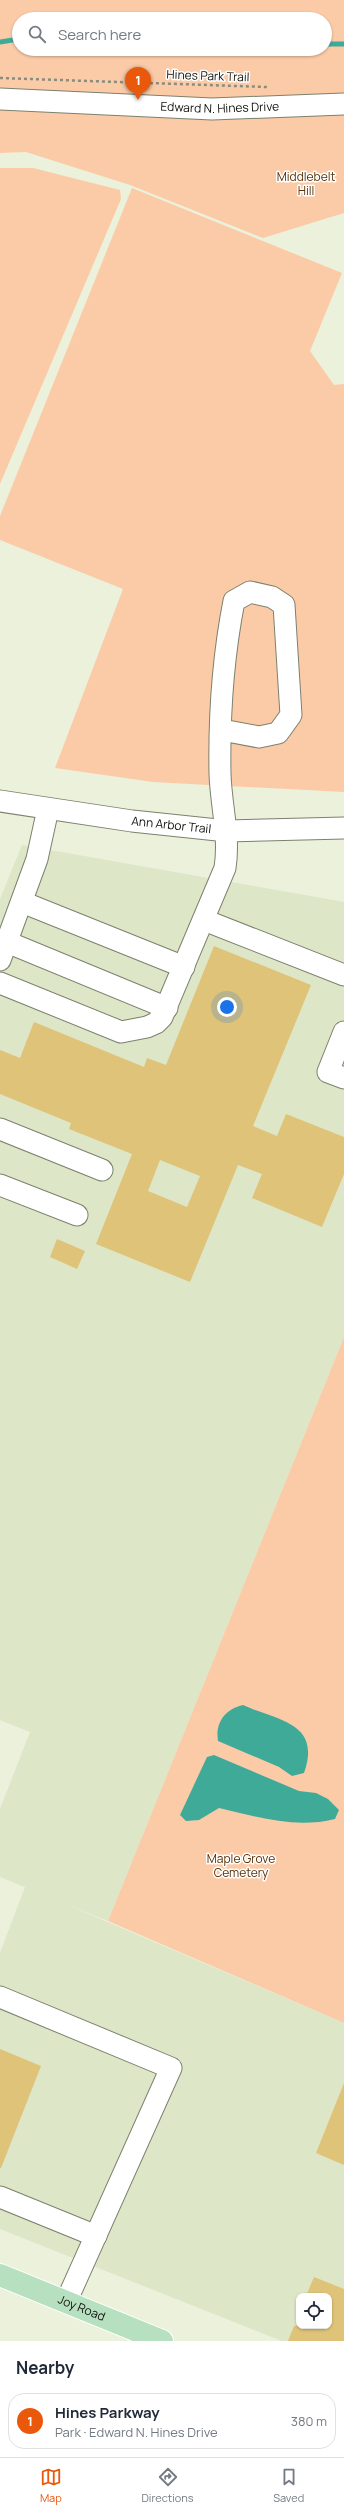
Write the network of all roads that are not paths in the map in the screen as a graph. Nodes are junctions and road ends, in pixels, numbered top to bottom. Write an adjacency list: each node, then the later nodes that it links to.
1 (0, 98): 2 (street, Edward N. Hines Drive)
2 (344, 104)
3 (222, 730): 3 (street); 7 (street)
4 (0, 801): 5 (street, Ann Arbor Trail)
5 (48, 809): 7 (street, Ann Arbor Trail); 8 (street)
6 (344, 828): 7 (street, Ann Arbor Trail)
7 (227, 831): 9 (street)
8 (22, 902): 10 (street); 11 (street)
9 (204, 920): 11 (street); 12 (street)
10 (3, 951): 14 (street)
11 (184, 967): 14 (street)
12 (344, 975)
13 (0, 983): 14 (street)
14 (167, 1008)
15 (344, 1032): 16 (street)
16 (344, 1078)
17 (0, 1129): 18 (street)
18 (102, 1170)
19 (0, 1185): 20 (street)
20 (76, 1215)
21 (0, 1997): 23 (street)
22 (0, 2197): 23 (street)
23 (96, 2236): 25 (street)
24 (0, 2275): 25 (main road, Joy Road)
25 (66, 2302): 26 (main road, Joy Road)
26 (162, 2341)

